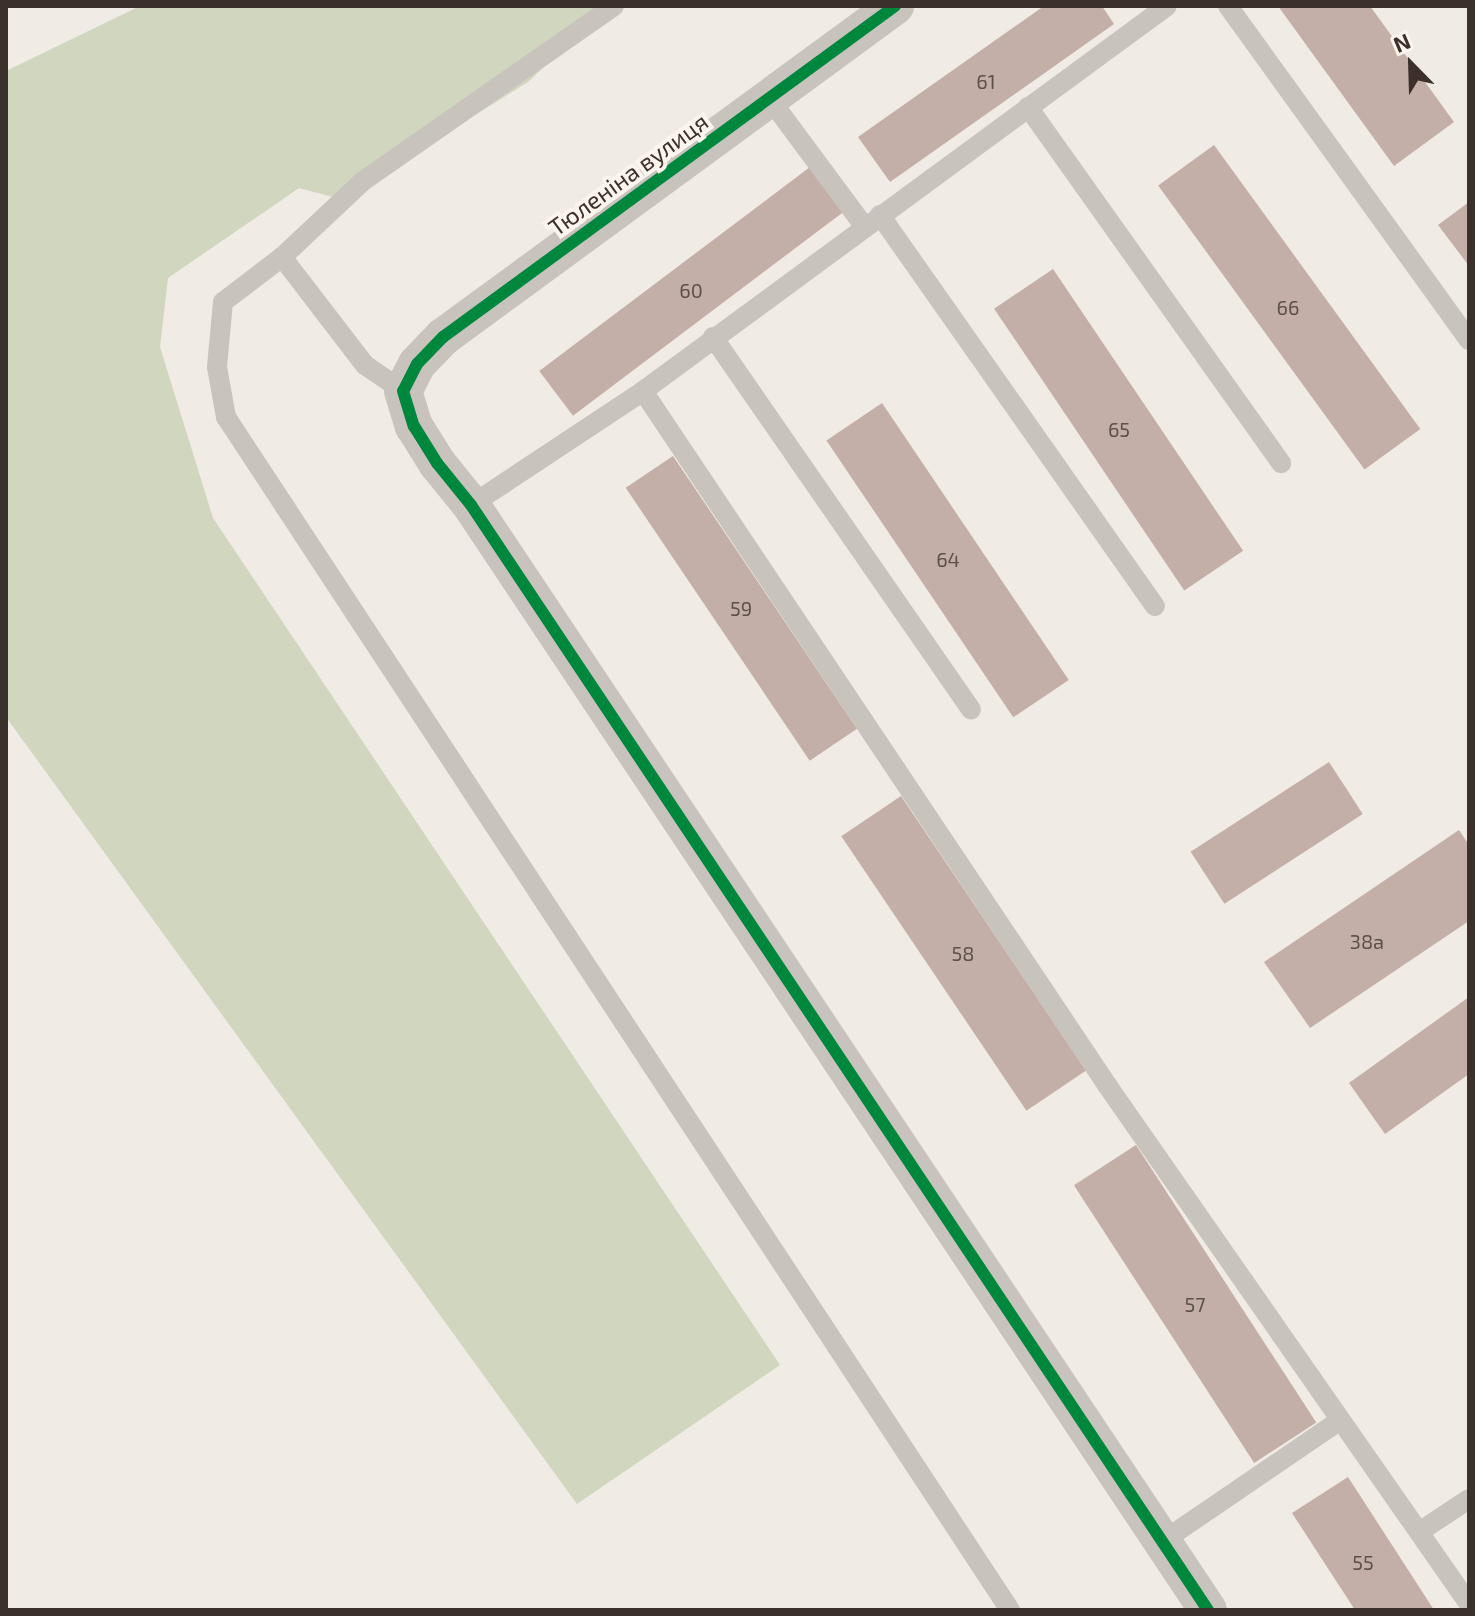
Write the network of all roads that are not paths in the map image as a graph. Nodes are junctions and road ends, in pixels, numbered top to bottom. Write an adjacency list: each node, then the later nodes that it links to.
1 (614, 6): 8 (lane)
2 (895, 6): 5 (street, Тюленіна вулиця)
3 (1167, 6): 6 (lane)
4 (1228, 6): 10 (lane)
5 (769, 98): 7 (lane); 11 (street, Тюленіна вулиця)
6 (1028, 107): 7 (lane); 13 (lane)
7 (872, 221): 9 (lane); 15 (lane)
8 (282, 257): 11 (lane); 22 (lane)
9 (713, 337): 12 (lane); 16 (lane)
10 (1469, 340)
11 (403, 391): 14 (street)
12 (643, 391): 14 (lane); 17 (lane)
13 (1281, 463)
14 (471, 505): 20 (street)
15 (1155, 606)
16 (971, 709)
17 (1339, 1421): 19 (lane); 20 (lane)
18 (1469, 1499): 19 (lane)
19 (1422, 1530): 21 (lane)
20 (1163, 1541): 23 (street)
21 (1469, 1604)
22 (1010, 1610)
23 (1208, 1610)

